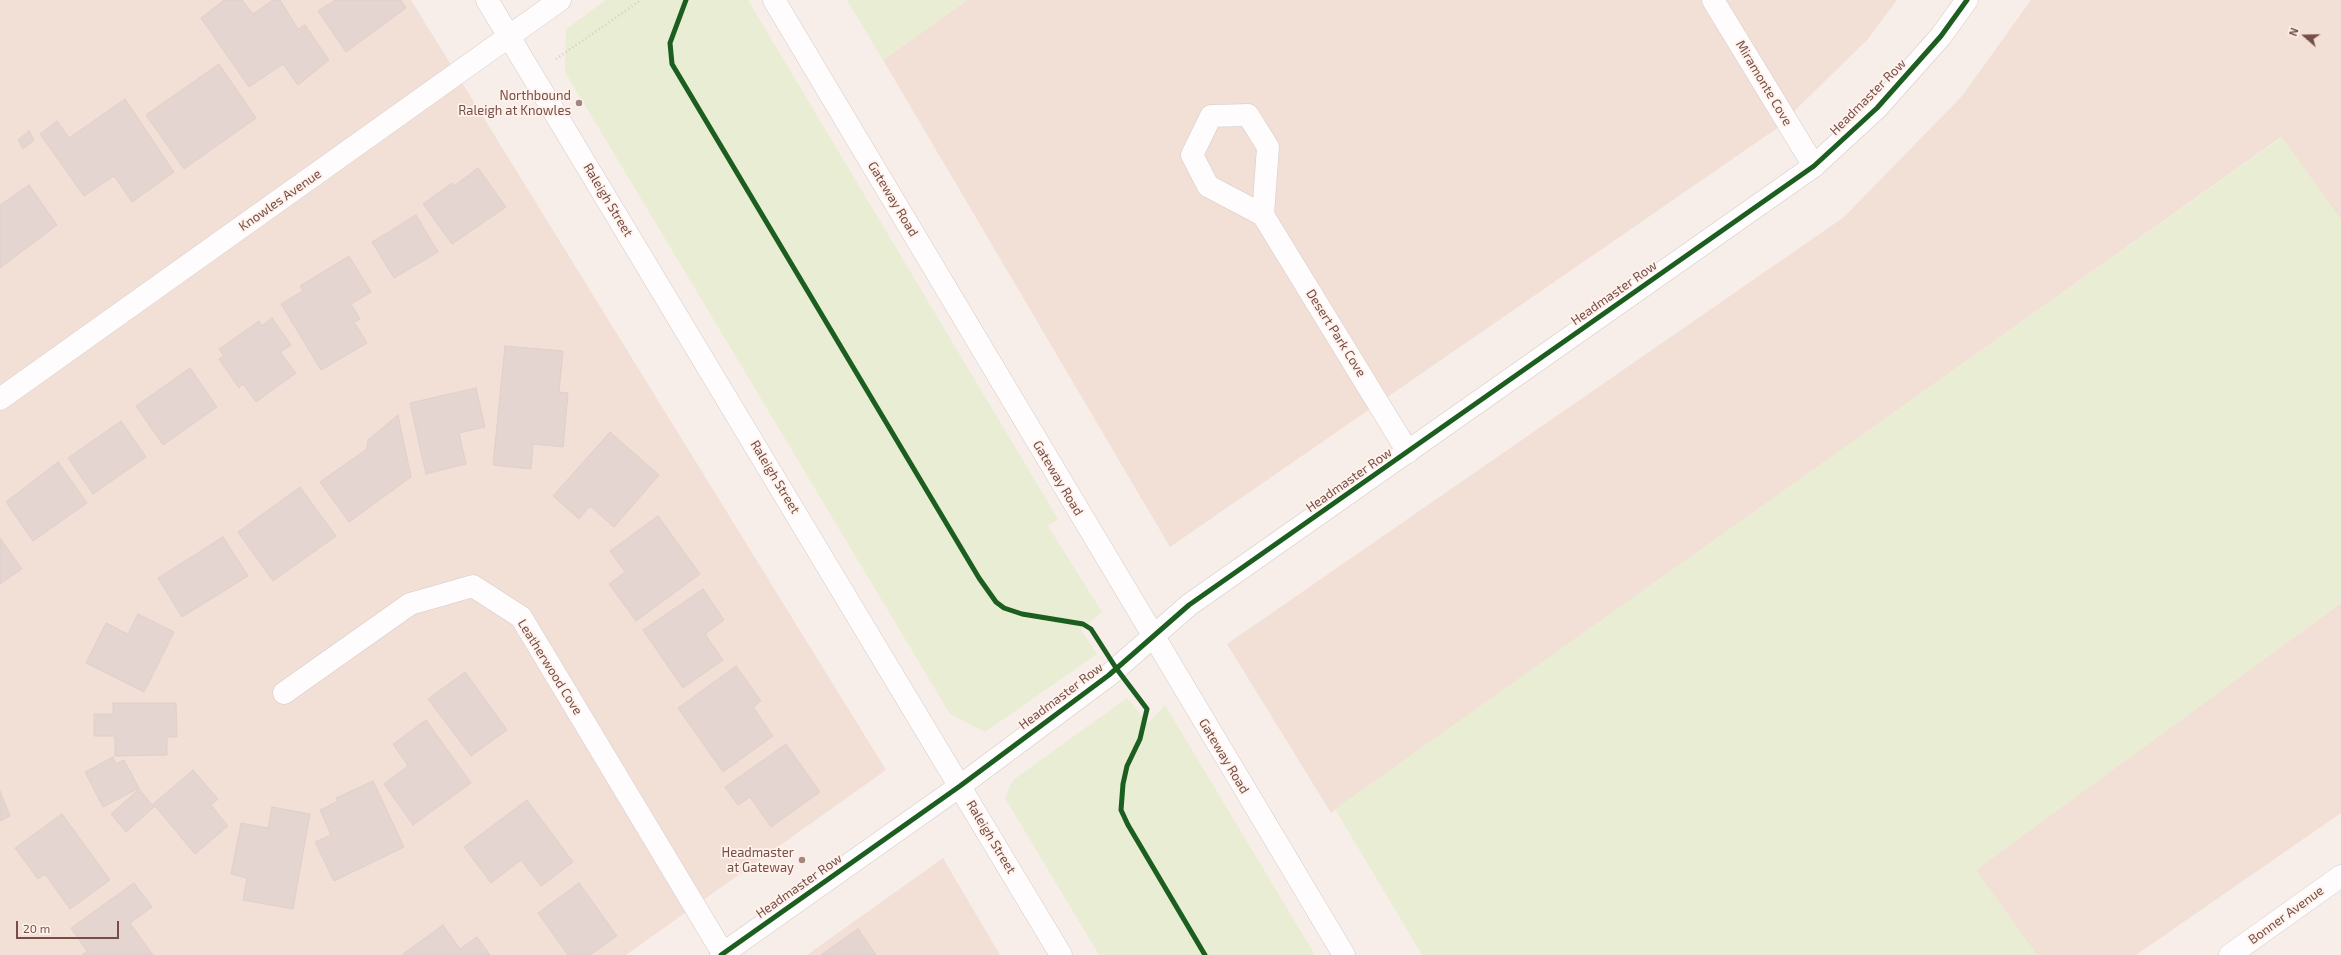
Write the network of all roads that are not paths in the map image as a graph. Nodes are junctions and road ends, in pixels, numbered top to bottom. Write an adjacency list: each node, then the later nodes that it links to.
1 (487, 0): 6 (street, Raleigh Street)
2 (560, 0): 6 (street, Knowles Avenue)
3 (774, 0): 11 (street, Gateway Road)
4 (1713, 0): 7 (street, Miramonte Cove)
5 (1967, 0): 7 (street, Headmaster Row)
6 (510, 38): 9 (street, Knowles Avenue); 13 (street, Raleigh Street)
7 (1814, 166): 10 (street, Headmaster Row)
8 (1263, 215): 8 (street); 10 (street, Desert Park Cove)
9 (0, 399)
10 (1408, 452): 11 (street, Headmaster Row)
11 (1153, 637): 13 (street, Headmaster Row); 17 (street, Gateway Road)
12 (284, 693): 15 (street, Leatherwood Cove)
13 (960, 786): 15 (street, Headmaster Row); 16 (street, Raleigh Street)
14 (2341, 876): 18 (street, Bonner Avenue)
15 (723, 955)
16 (1061, 955)
17 (1344, 955)
18 (2230, 955)

